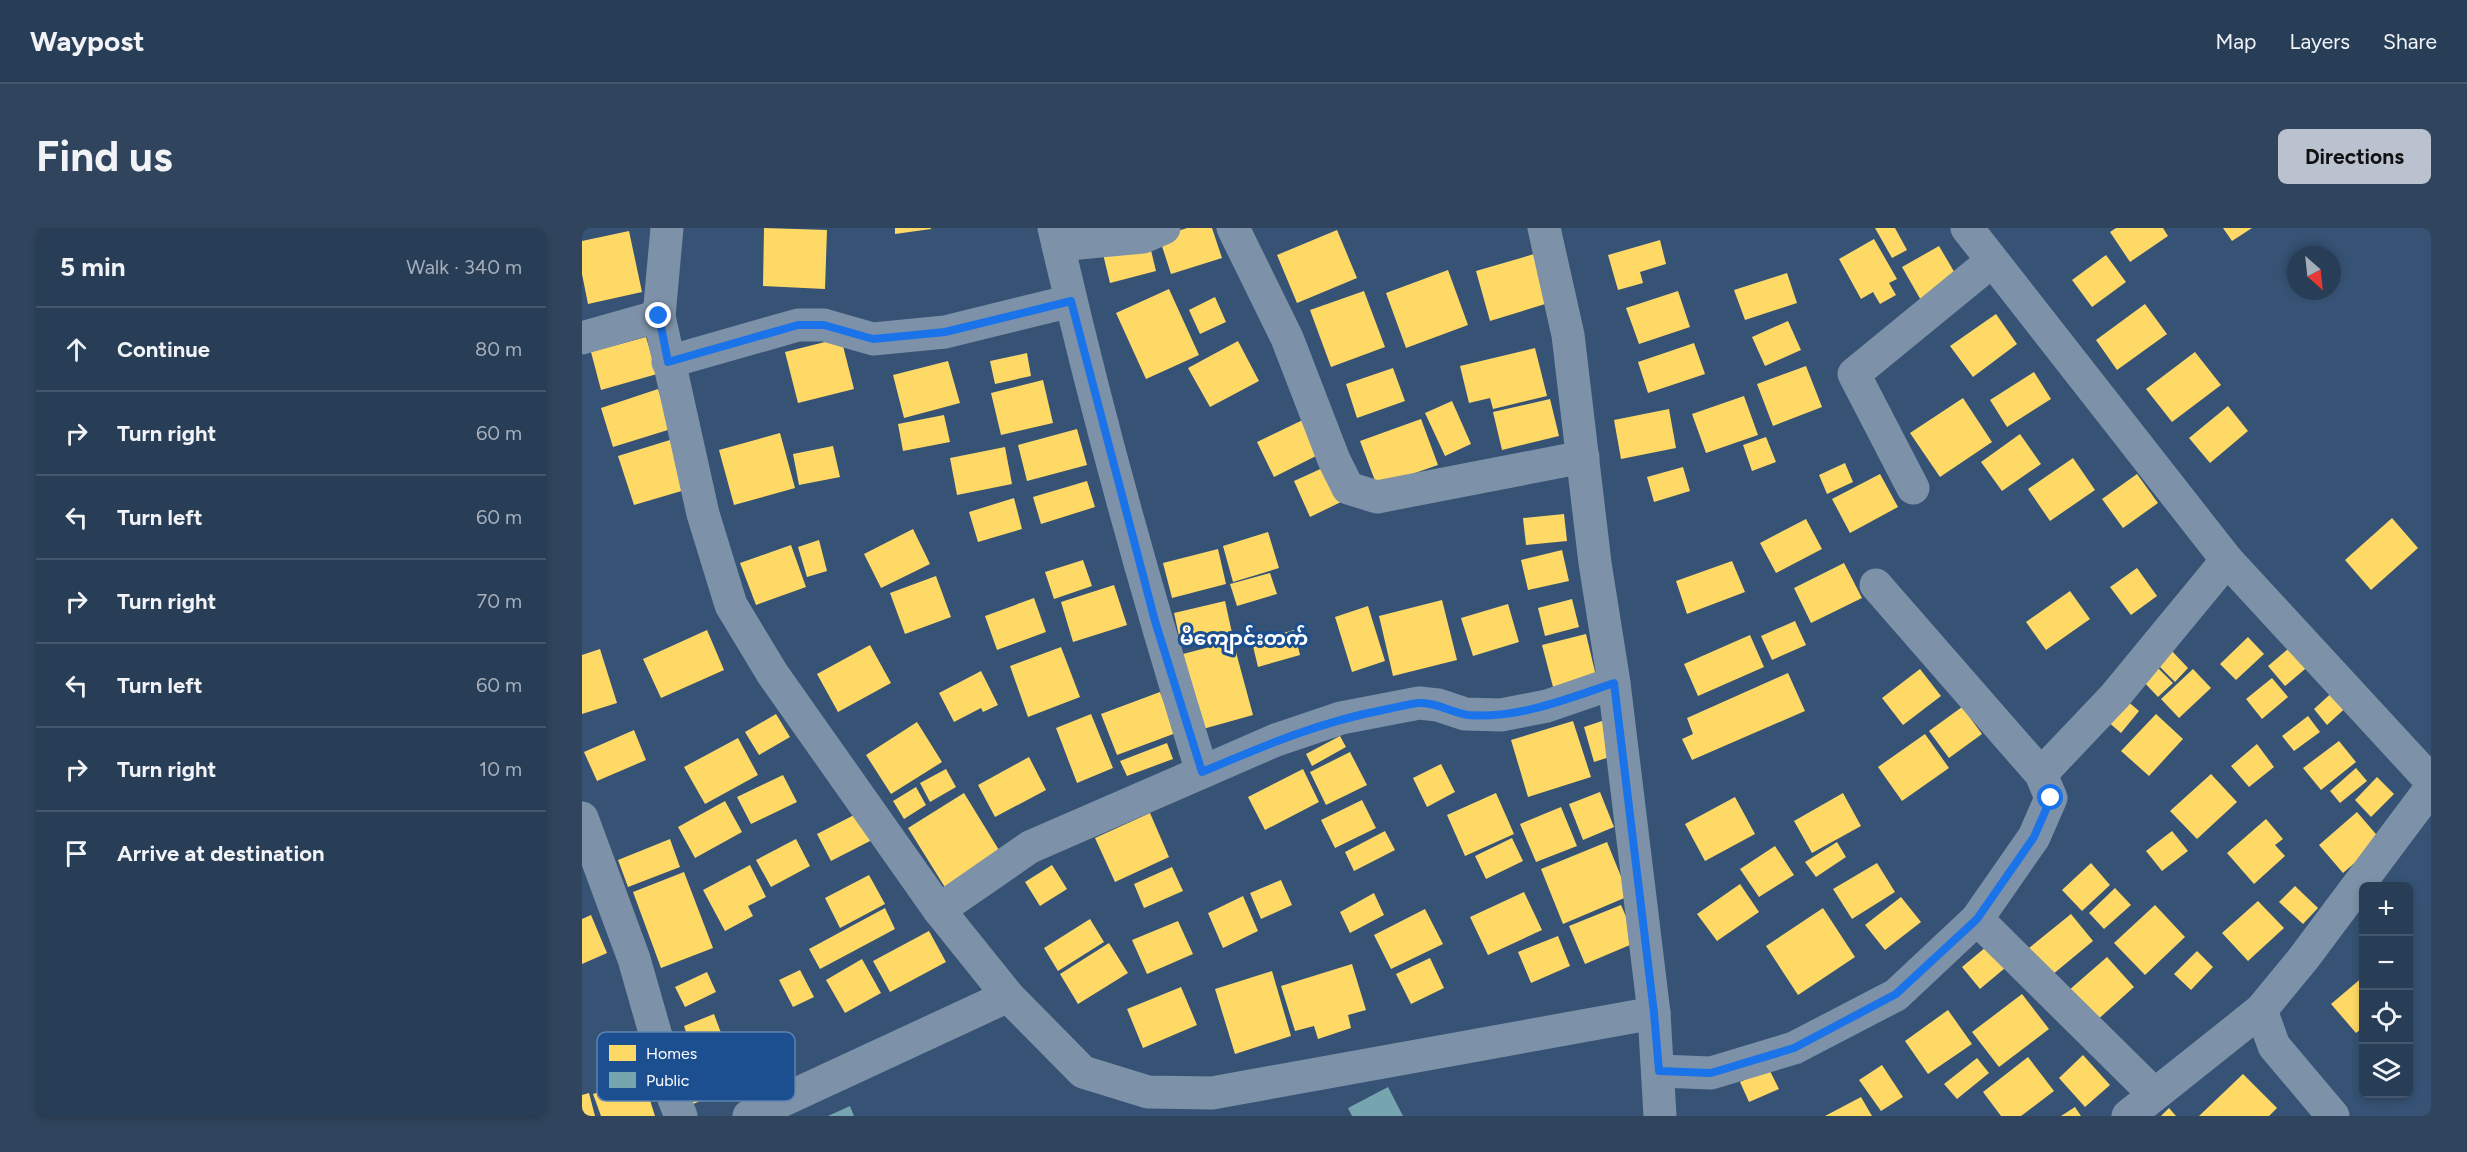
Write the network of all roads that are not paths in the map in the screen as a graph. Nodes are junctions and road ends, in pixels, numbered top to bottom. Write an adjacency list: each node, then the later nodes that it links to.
1 (667, 228): 9 (street)
2 (1164, 228): 6 (street)
3 (1233, 228): 12 (street)
4 (1544, 228): 12 (street)
5 (1967, 228): 7 (street)
6 (1056, 237): 8 (street)
7 (1992, 261): 13 (street); 14 (street)
8 (1071, 301): 11 (street); 17 (street)
9 (659, 316): 10 (street); 11 (street)
10 (582, 338)
11 (668, 362): 22 (street)
12 (1583, 456): 16 (street)
13 (1913, 488)
14 (2227, 560): 18 (street); 19 (street)
15 (1876, 585): 18 (street)
16 (1614, 683): 17 (street); 26 (street)
17 (1202, 772): 22 (street)
18 (2041, 774): 23 (street)
19 (2431, 781)
20 (2431, 788): 25 (street)
21 (582, 818): 27 (street)
22 (939, 910): 24 (street)
23 (1977, 919): 28 (street); 29 (street)
24 (1008, 996): 26 (street); 30 (street)
25 (2261, 1010): 29 (street); 37 (street)
26 (1654, 1013): 28 (street)
27 (655, 1032)
28 (1659, 1071): 35 (street)
29 (2154, 1094): 36 (street)
30 (795, 1095)
31 (675, 1101): 33 (street)
32 (781, 1101): 34 (street)
33 (681, 1116)
34 (749, 1116)
35 (1660, 1116)
36 (2128, 1116)
37 (2332, 1116)

